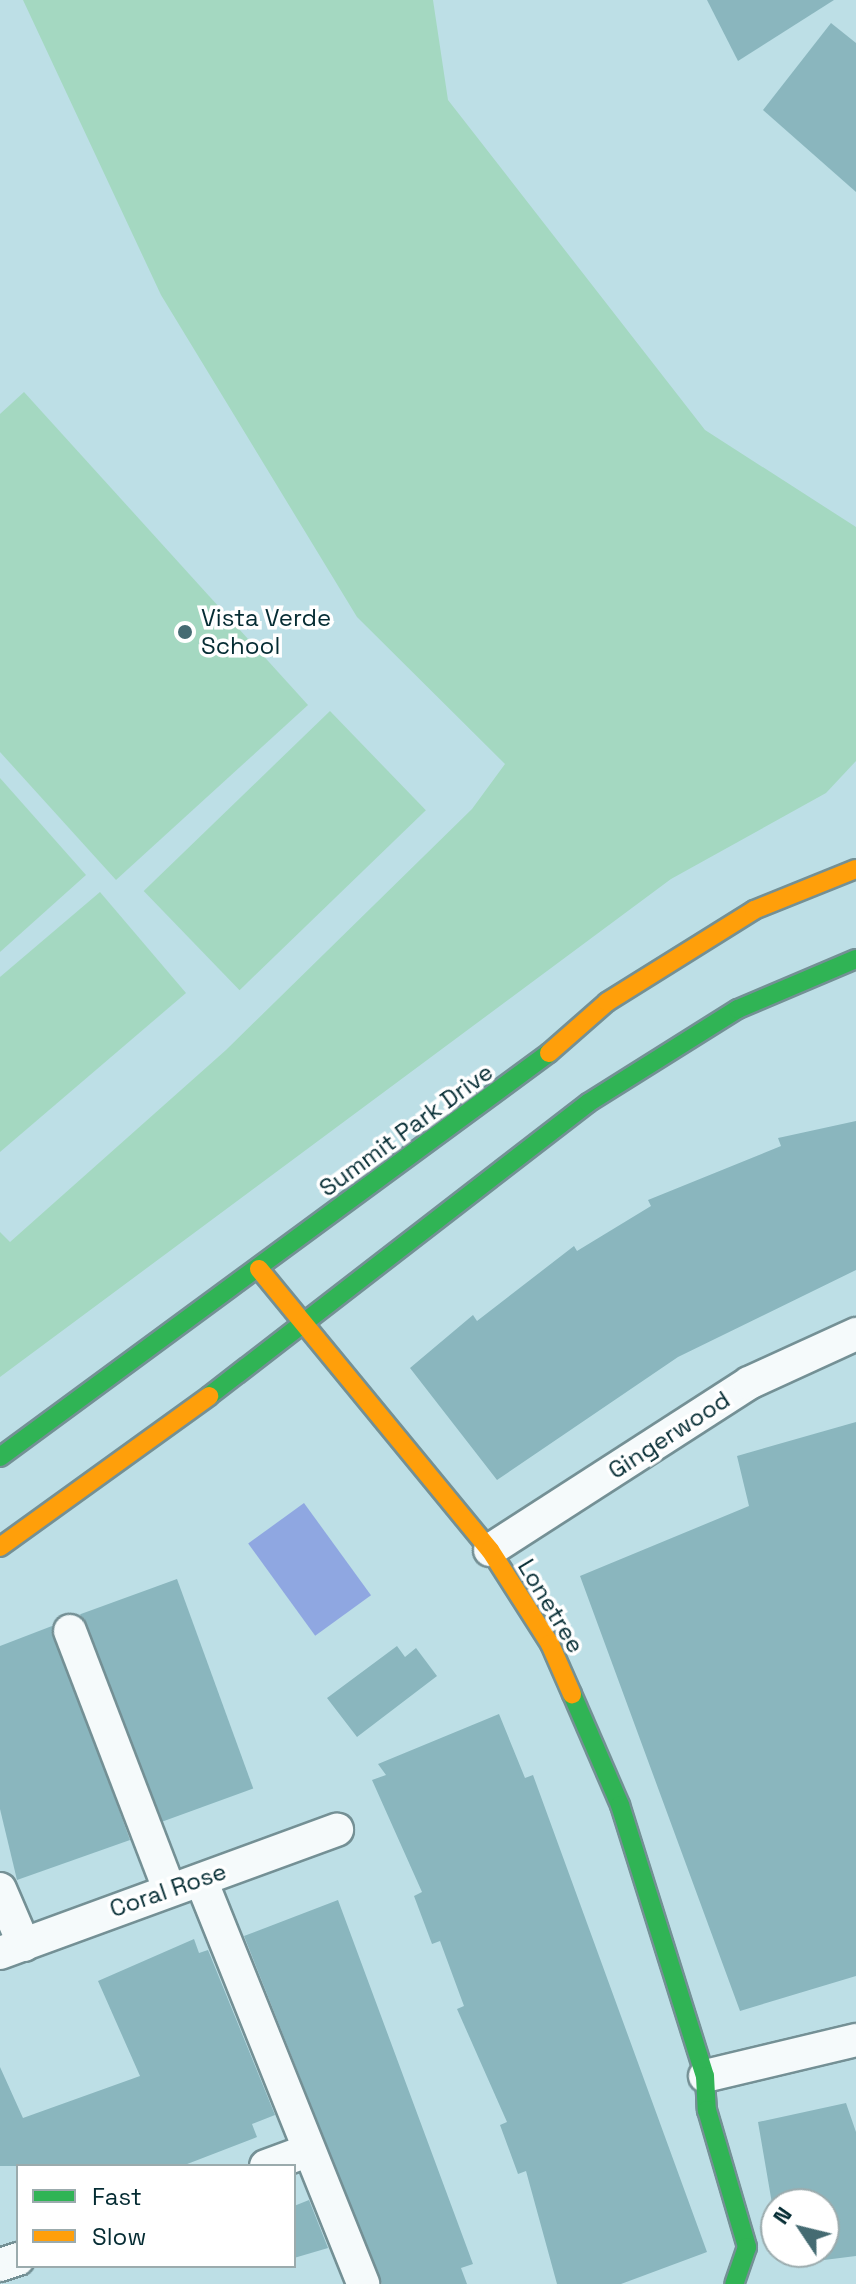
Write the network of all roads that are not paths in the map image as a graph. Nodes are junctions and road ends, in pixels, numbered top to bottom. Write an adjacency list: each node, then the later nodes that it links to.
1 (856, 869): 3 (street, Summit Park Drive)
2 (856, 959): 4 (street)
3 (259, 1269): 4 (street, Lonetree); 6 (street, Summit Park Drive)
4 (307, 1326): 7 (street); 8 (street, Lonetree)
5 (856, 1334): 8 (street, Gingerwood)
6 (0, 1457)
7 (0, 1547)
8 (490, 1550): 16 (street, Lonetree)
9 (70, 1631): 12 (street)
10 (337, 1830): 11 (street, Coral Rose)
11 (201, 1880): 12 (street, Coral Rose); 17 (street)
12 (168, 1886): 14 (street, Coral Rose)
13 (0, 1889): 14 (street)
14 (12, 1949)
15 (856, 2040): 16 (street)
16 (705, 2076): 20 (street, Lonetree)
17 (307, 2151): 18 (street); 19 (street)
18 (271, 2164)
19 (363, 2284)
20 (734, 2284)

